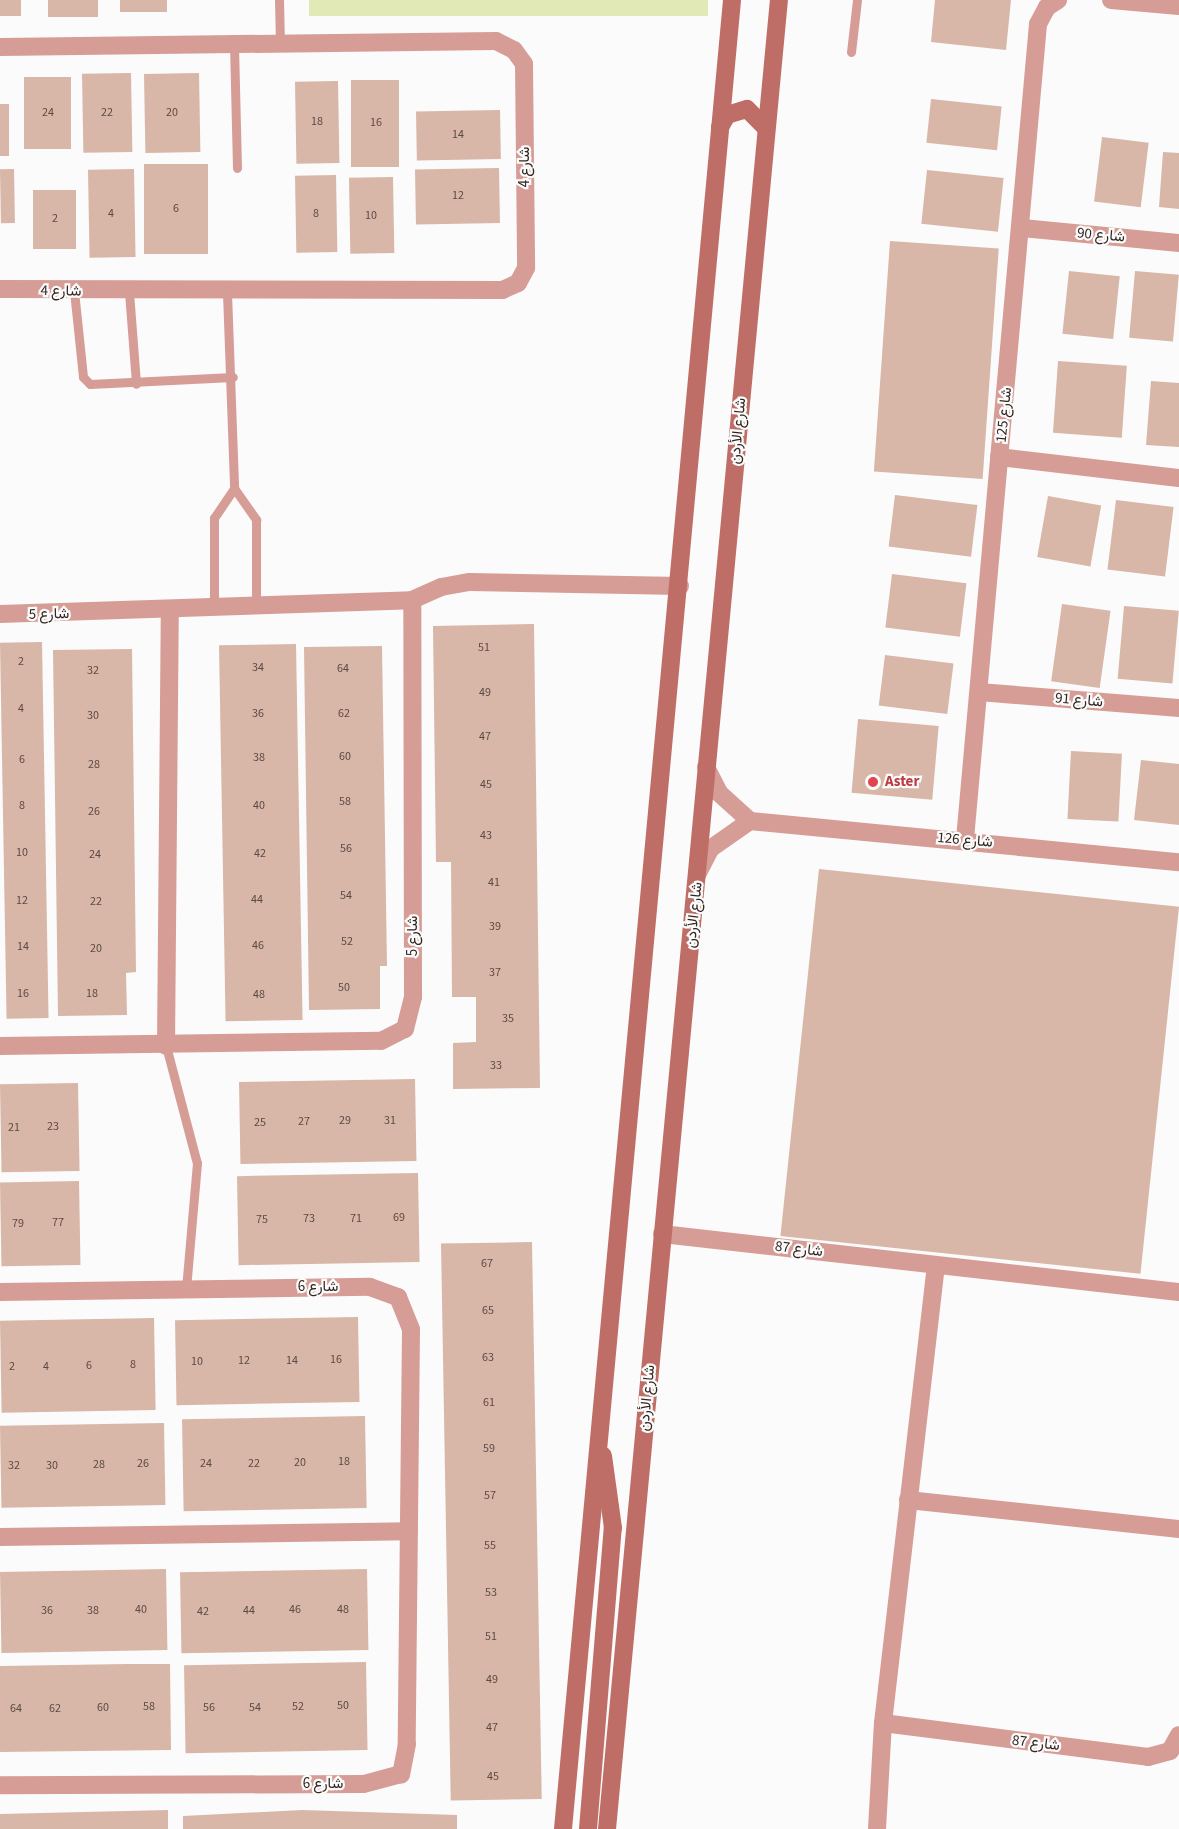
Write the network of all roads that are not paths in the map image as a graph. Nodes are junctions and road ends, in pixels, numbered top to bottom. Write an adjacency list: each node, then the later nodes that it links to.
1 (279, 0): 8 (lane)
2 (732, 0): 12 (main road)
3 (779, 0): 13 (main road, شارع الأردن)
4 (857, 0): 11 (lane)
5 (1058, 0): 15 (street, شارع 125)
6 (1111, 0): 7 (street)
7 (1179, 6)
8 (280, 44): 9 (street, شارع 4); 20 (street, شارع 4)
9 (234, 45): 10 (street, شارع 4); 14 (lane)
10 (0, 47)
11 (851, 52)
12 (720, 127): 13 (main road); 26 (main road)
13 (766, 128): 34 (main road, شارع الأردن)
14 (237, 168)
15 (1022, 228): 16 (street, شارع 90); 23 (street, شارع 125)
16 (1179, 243)
17 (0, 289): 18 (street, شارع 4)
18 (74, 291): 19 (street, شارع 4); 22 (lane)
19 (129, 292): 20 (street, شارع 4); 22 (lane)
20 (227, 293): 21 (lane)
21 (233, 377): 22 (lane); 25 (lane)
22 (136, 384)
23 (999, 457): 24 (street); 32 (street, شارع 125)
24 (1179, 478)
25 (234, 488): 28 (lane); 29 (lane)
26 (680, 586): 27 (street, شارع 5); 46 (main road)
27 (412, 600): 28 (street, شارع 5); 40 (street, شارع 5)
28 (256, 609): 29 (street, شارع 5)
29 (214, 610): 30 (street, شارع 5)
30 (170, 612): 31 (street, شارع 5); 40 (street)
31 (0, 614)
32 (979, 692): 33 (street, شارع 91); 36 (street, شارع 125)
33 (1179, 708)
34 (706, 767): 35 (street); 38 (main road, شارع الأردن)
35 (750, 821): 36 (street, شارع 126); 38 (street)
36 (965, 839): 37 (street, شارع 126)
37 (1179, 862)
38 (698, 873): 41 (main road, شارع الأردن)
39 (0, 1046): 40 (street, شارع 5)
40 (166, 1046): 43 (lane)
41 (662, 1234): 42 (street, شارع 87); 56 (main road, شارع الأردن)
42 (936, 1266): 45 (street, شارع 87); 47 (street)
43 (186, 1288): 44 (street, شارع 6); 49 (street, شارع 6)
44 (0, 1292)
45 (1179, 1292)
46 (599, 1446): 54 (main road); 55 (main road)
47 (908, 1500): 48 (street); 51 (street)
48 (1179, 1529)
49 (409, 1532): 50 (street); 53 (street, شارع 6)
50 (0, 1537)
51 (883, 1723): 52 (street, شارع 87); 57 (street)
52 (1179, 1735)
53 (0, 1785)
54 (563, 1829)
55 (588, 1829)
56 (607, 1829)
57 (877, 1829)

